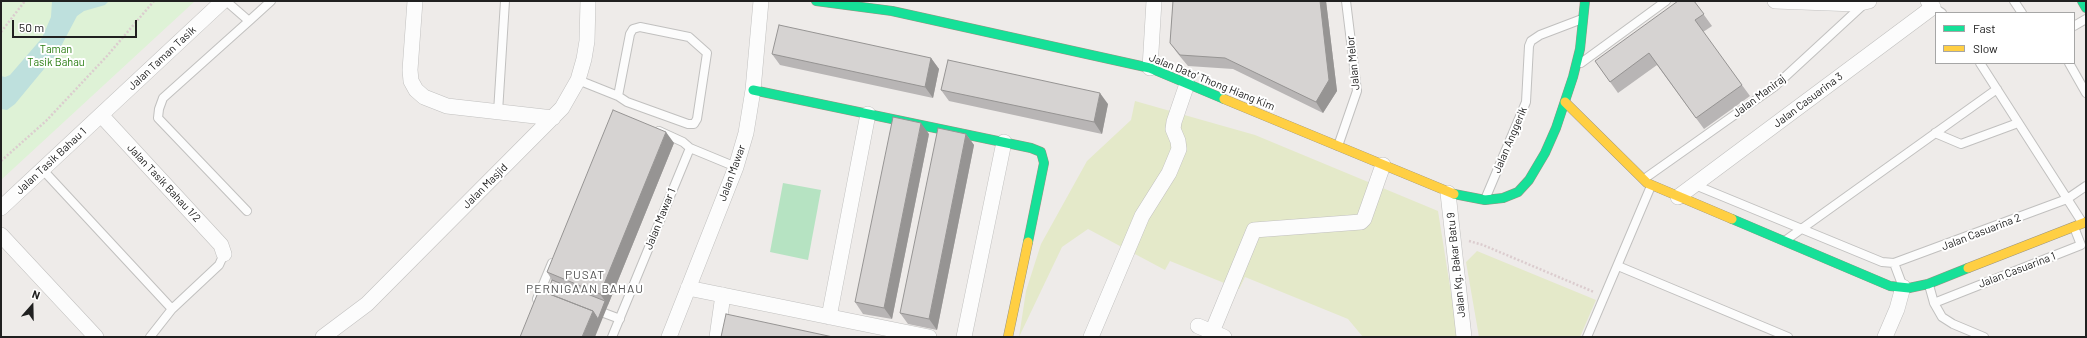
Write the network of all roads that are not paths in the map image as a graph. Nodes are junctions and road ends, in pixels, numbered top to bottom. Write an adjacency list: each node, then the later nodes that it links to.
1 (223, 1): 37 (street, Jalan Taman Tasik)
2 (226, 1): 23 (lane)
3 (271, 1): 23 (lane)
4 (415, 1): 36 (street)
5 (505, 1): 36 (lane)
6 (588, 1): 29 (street, Jalan Masjid)
7 (761, 1): 31 (street, Jalan Mawar)
8 (816, 1): 17 (street, Jalan Dato' Thong Hiang Kim)
9 (1154, 1): 28 (street)
10 (1346, 1): 44 (lane, Jalan Melor)
11 (1585, 1): 21 (street, Jalan Dato' Thong Hiang Kim)
12 (1666, 1): 27 (lane)
13 (1775, 1): 16 (street)
14 (2014, 1): 20 (lane)
15 (2082, 1): 19 (street)
16 (1867, 2): 49 (lane, Jalan Maniraj)
17 (874, 5): 28 (street, Jalan Dato' Thong Hiang Kim)
18 (1934, 7): 51 (street, Jalan Casuarina 3)
19 (2086, 8)
20 (2021, 12)
21 (1584, 18): 27 (street, Jalan Dato' Thong Hiang Kim); 56 (lane, Jalan Anggerik)
22 (2086, 19): 24 (lane)
23 (249, 21): 58 (lane)
24 (2075, 25)
25 (1981, 64): 32 (lane)
26 (2070, 64): 33 (lane)
27 (1575, 67): 35 (street, Jalan Dato' Thong Hiang Kim)
28 (1150, 68): 30 (street, Jalan Dato' Thong Hiang Kim)
29 (578, 80): 34 (lane); 39 (street, Jalan Masjid)
30 (1188, 84): 44 (street, Jalan Dato' Thong Hiang Kim); 90 (street)
31 (753, 90): 38 (street); 47 (street, Jalan Mawar)
32 (1997, 90): 40 (lane); 42 (lane)
33 (2086, 93)
34 (618, 96): 34 (lane)
35 (1565, 102): 49 (street); 56 (street, Jalan Dato' Thong Hiang Kim)
36 (498, 112): 39 (street)
37 (101, 114): 48 (street, Jalan Tasik Bahau 1); 64 (street, Jalan Tasik Bahau 1/2)
38 (868, 114): 43 (street); 77 (street)
39 (553, 118): 83 (street, Jalan Masjid)
40 (2018, 123): 42 (lane); 55 (lane)
41 (651, 128): 45 (lane)
42 (1935, 133): 60 (lane)
43 (1004, 142): 88 (street); 89 (street)
44 (1338, 147): 46 (street, Jalan Dato' Thong Hiang Kim)
45 (690, 148): 47 (lane); 78 (lane, Jalan Mawar 1)
46 (1383, 165): 53 (street, Jalan Dato' Thong Hiang Kim); 80 (street)
47 (736, 167): 70 (street, Jalan Mawar)
48 (42, 169): 57 (street, Jalan Tasik Bahau 1); 74 (lane)
49 (1643, 180): 50 (street)
50 (1652, 185): 54 (street); 66 (lane)
51 (1695, 185): 54 (street, Jalan Casuarina 3); 60 (lane)
52 (2086, 186): 55 (lane, Jalan Casuarina 2)
53 (1448, 192): 56 (street, Jalan Dato' Thong Hiang Kim); 91 (street, Jalan Kg. Bakar Batu 9)
54 (1678, 197): 62 (street)
55 (2067, 199): 59 (lane); 65 (lane, Jalan Casuarina 2)
56 (1485, 200)
57 (1, 208)
58 (247, 211)
59 (2082, 222): 67 (street); 73 (lane, Jalan Casuarina 1)
60 (1802, 229): 62 (lane); 65 (lane)
61 (1, 235): 81 (street)
62 (1784, 242): 68 (street)
63 (556, 252): 69 (lane)
64 (224, 254): 74 (lane)
65 (1894, 263): 68 (lane)
66 (1618, 266): 92 (lane); 93 (lane)
67 (1928, 284): 68 (street); 73 (lane)
68 (1903, 287): 94 (street)
69 (541, 288): 71 (lane); 75 (lane)
70 (688, 288): 72 (street); 85 (street, Jalan Mawar)
71 (551, 292)
72 (723, 295): 77 (street); 86 (street)
73 (1934, 302): 95 (lane)
74 (172, 309): 82 (lane)
75 (532, 309)
76 (604, 313): 78 (lane)
77 (829, 316): 87 (street)
78 (620, 319): 84 (lane, Jalan Mawar 1)
79 (1198, 326): 80 (street)
80 (1218, 335)
81 (96, 337)
82 (150, 337)
83 (323, 337)
84 (612, 337)
85 (669, 337)
86 (717, 337)
87 (929, 337)
88 (964, 337)
89 (1008, 337)
90 (1091, 337)
91 (1464, 337)
92 (1588, 337)
93 (1788, 337)
94 (1885, 337)
95 (1984, 337)

